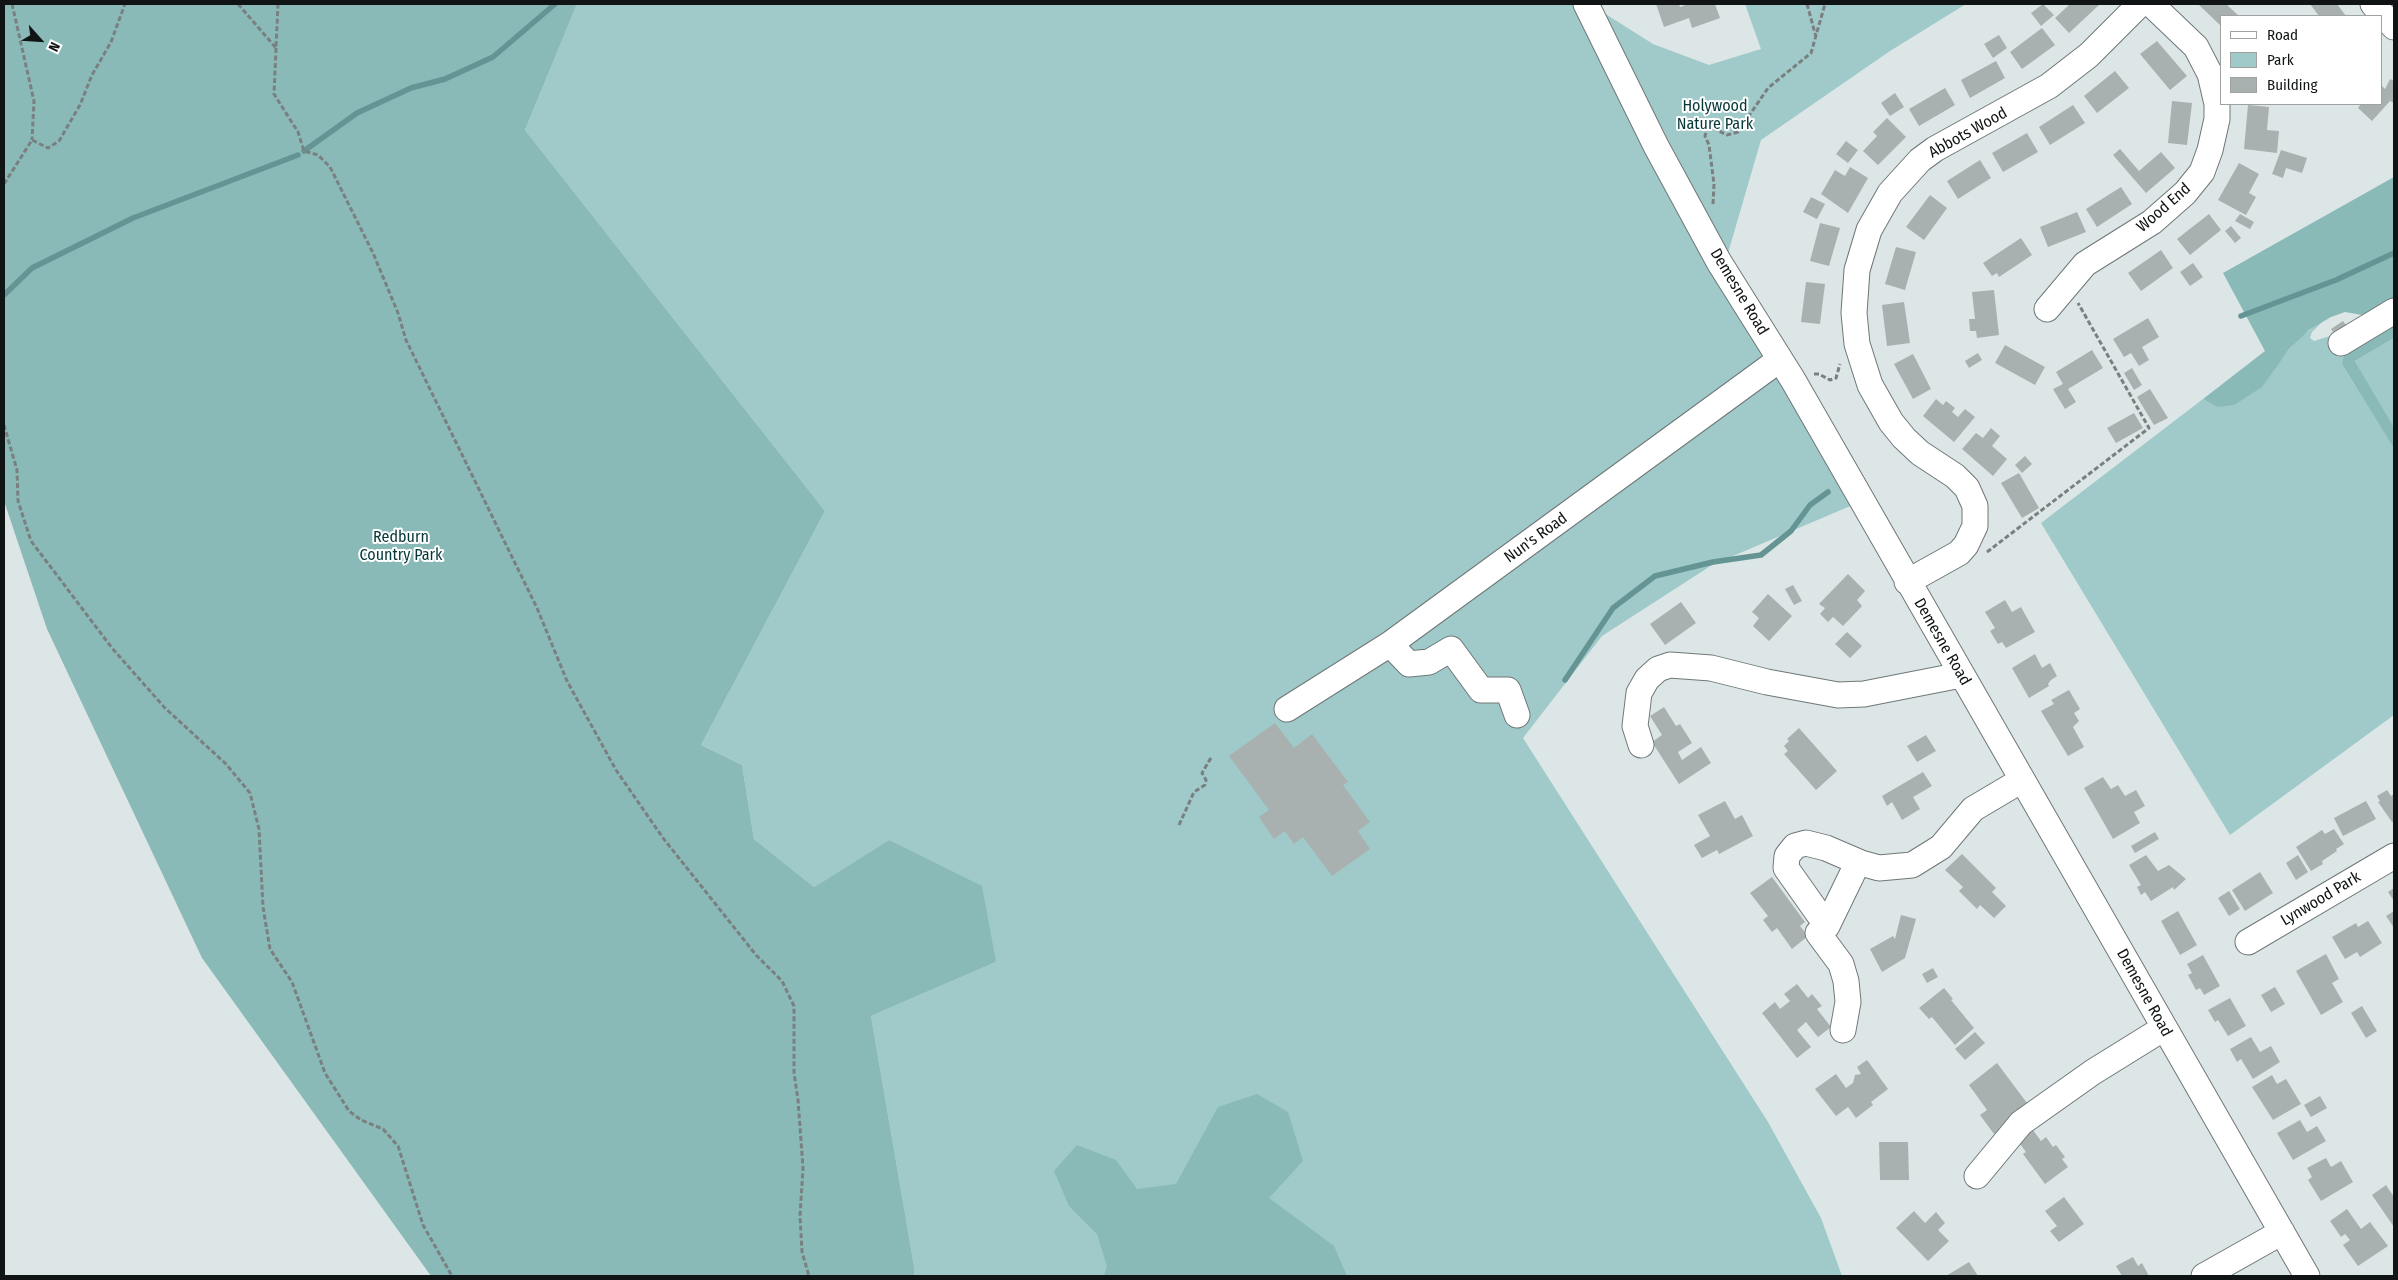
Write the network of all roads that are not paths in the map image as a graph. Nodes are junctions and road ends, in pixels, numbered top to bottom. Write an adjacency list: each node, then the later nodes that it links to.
1 (1586, 4): 9 (street, Demesne Road)
2 (2140, 4): 10 (street, Abbots Wood)
3 (2151, 4): 6 (street, Wood End)
4 (2373, 4): 5 (street)
5 (2394, 27)
6 (2047, 309)
7 (2394, 311): 8 (street)
8 (2341, 343)
9 (1786, 370): 10 (street, Demesne Road); 11 (street, Nun's Road)
10 (1907, 582): 12 (street, Demesne Road)
11 (1390, 644): 13 (street, Nun's Road); 14 (street)
12 (1961, 675): 15 (street); 16 (street, Demesne Road)
13 (1287, 709)
14 (1517, 715)
15 (1641, 745)
16 (2022, 780): 18 (street); 21 (street, Demesne Road)
17 (2394, 856): 20 (street, Lynwood Park)
18 (1858, 862): 19 (street); 19 (street)
19 (1828, 926): 22 (street)
20 (2248, 942)
21 (2164, 1028): 23 (street); 24 (street, Demesne Road)
22 (1843, 1030)
23 (1977, 1176)
24 (2282, 1232): 25 (street); 26 (street, Demesne Road)
25 (2204, 1276)
26 (2307, 1276)

